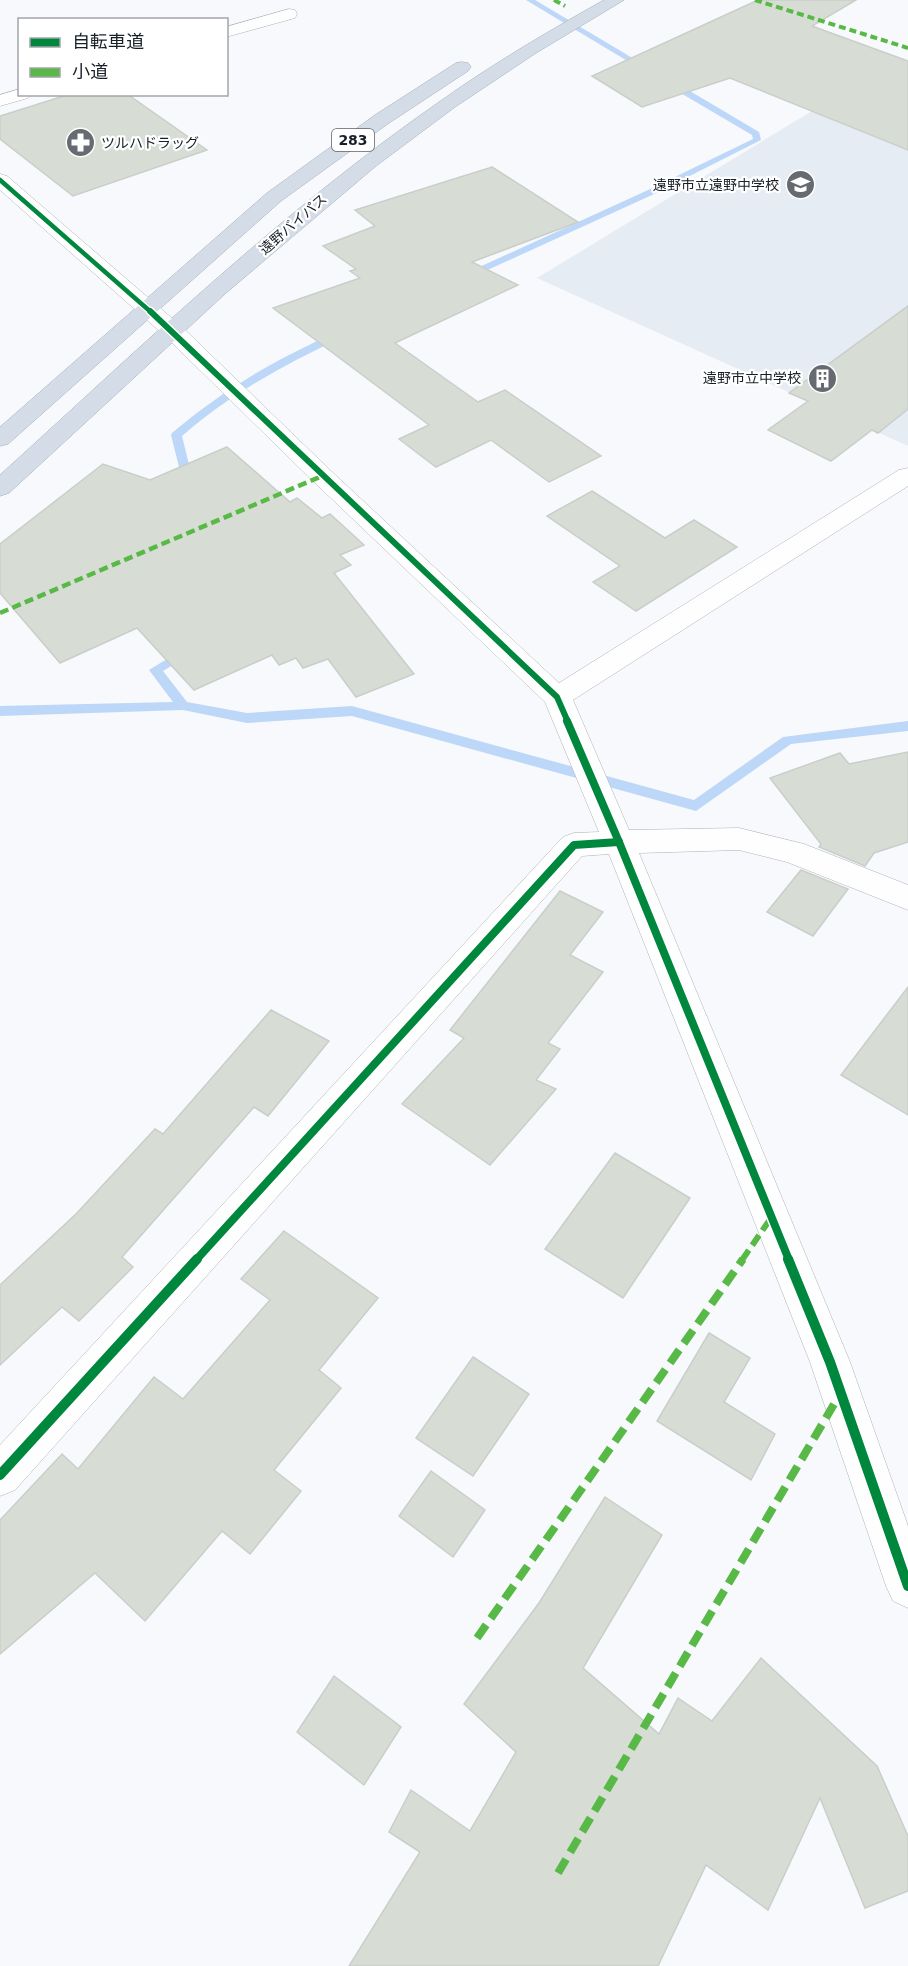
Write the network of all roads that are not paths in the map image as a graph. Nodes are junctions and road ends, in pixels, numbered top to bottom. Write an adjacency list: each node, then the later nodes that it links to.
1 (578, 0): 4 (highway)
2 (616, 0): 11 (highway, 遠野バイパス / 283)
3 (289, 14): 5 (street)
4 (549, 15)
5 (228, 32)
6 (473, 59): 10 (highway, 遠野バイパス / 283)
7 (18, 95): 8 (street)
8 (0, 101)
9 (0, 180): 10 (street)
10 (147, 308): 11 (street); 12 (highway, 遠野バイパス / 283)
11 (173, 331): 14 (highway, 遠野バイパス / 283); 15 (street)
12 (0, 439)
13 (908, 475): 15 (street)
14 (0, 488)
15 (557, 697): 16 (street)
16 (619, 842): 17 (street); 18 (street); 19 (street)
17 (908, 898)
18 (0, 1475)
19 (908, 1586)

